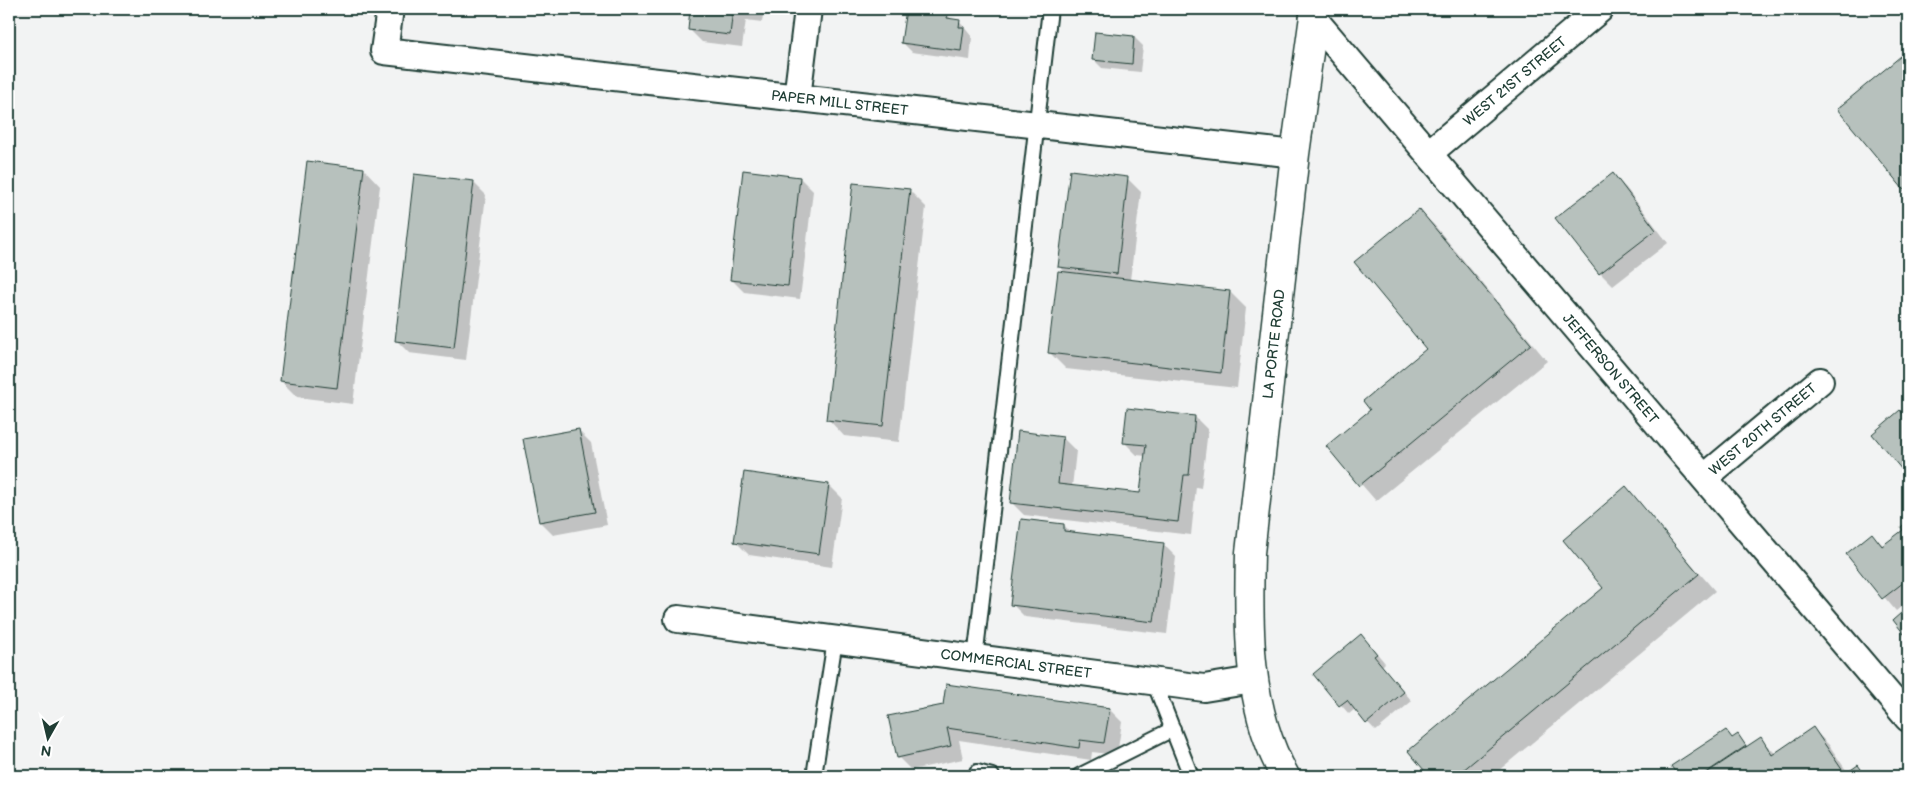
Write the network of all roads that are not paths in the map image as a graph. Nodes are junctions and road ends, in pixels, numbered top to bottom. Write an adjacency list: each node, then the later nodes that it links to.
1 (390, 9): 6 (street, PAPER MILL STREET)
2 (808, 9): 6 (street)
3 (1050, 9): 7 (lane)
4 (1600, 9): 8 (street, WEST 21ST STREET)
5 (1314, 13): 8 (street, JEFFERSON STREET); 9 (street, LA PORTE ROAD)
6 (797, 98): 7 (street, PAPER MILL STREET)
7 (1036, 125): 9 (street, PAPER MILL STREET); 14 (lane)
8 (1429, 153): 11 (street, JEFFERSON STREET)
9 (1295, 154): 15 (street, LA PORTE ROAD)
10 (1820, 381): 11 (street, WEST 20TH STREET)
11 (1705, 477): 17 (street, JEFFERSON STREET)
12 (678, 619): 13 (street, COMMERCIAL STREET)
13 (835, 640): 14 (street, COMMERCIAL STREET); 20 (lane)
14 (975, 659): 16 (street, COMMERCIAL STREET)
15 (1254, 680): 16 (street, COMMERCIAL STREET); 24 (street)
16 (1154, 682): 18 (lane)
17 (1908, 718)
18 (1173, 729): 22 (lane); 23 (lane)
19 (977, 772): 21 (lane)
20 (814, 776)
21 (992, 776)
22 (1078, 776)
23 (1191, 776)
24 (1285, 776)

